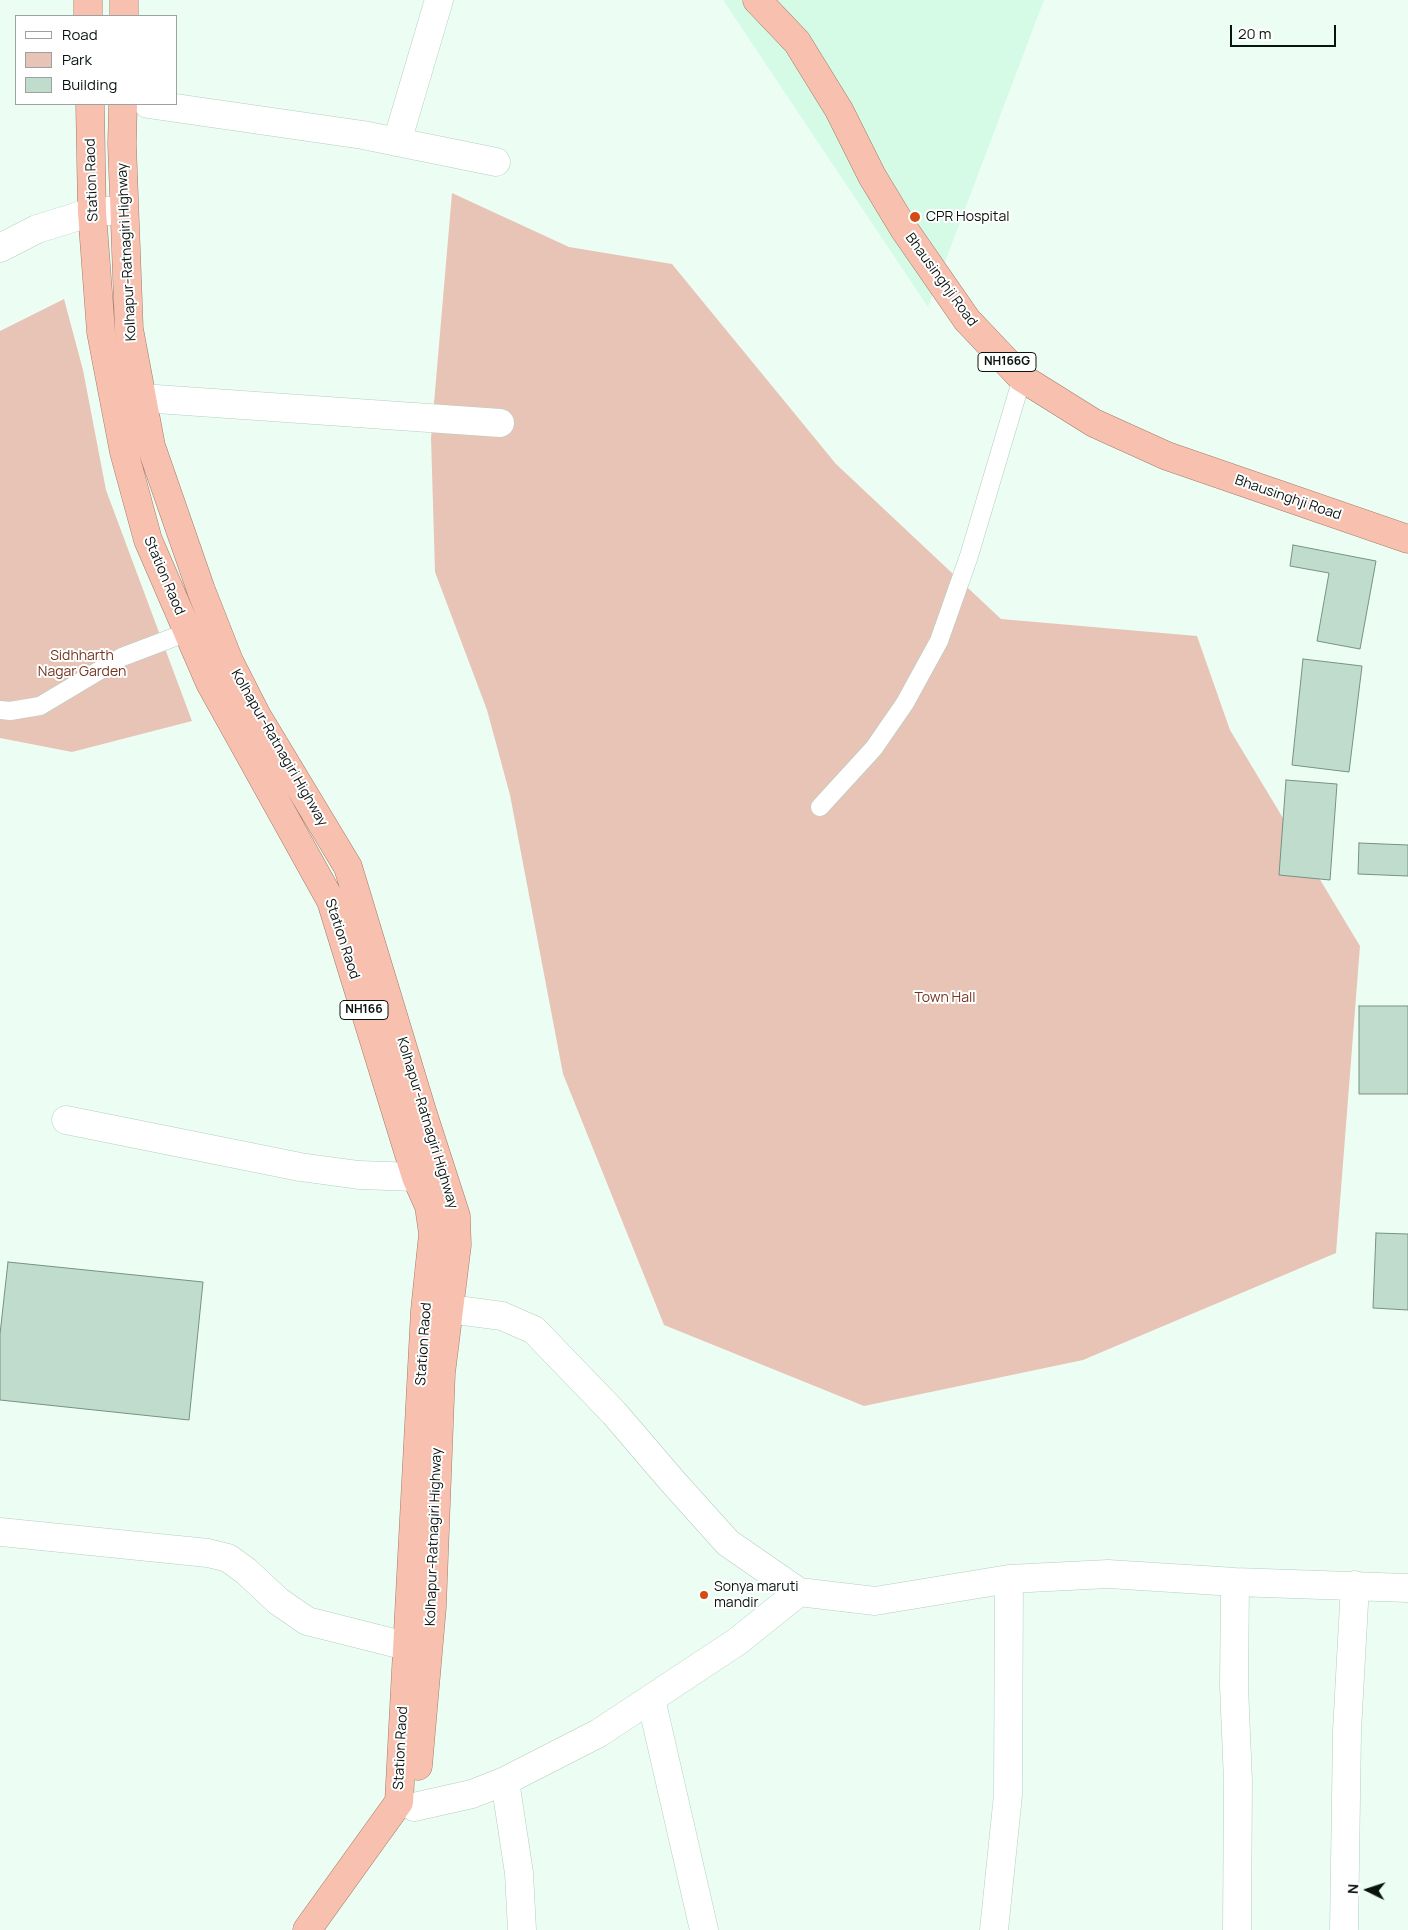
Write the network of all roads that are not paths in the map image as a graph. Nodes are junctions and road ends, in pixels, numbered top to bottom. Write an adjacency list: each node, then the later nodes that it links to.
1 (88, 0): 5 (highway)
2 (124, 0): 6 (highway)
3 (438, 0): 10 (street)
4 (757, 0): 15 (highway, Bhausinghji Road / NH166G)
5 (88, 15)
6 (124, 15)
7 (90, 105): 13 (highway, Station Raod / NH166)
8 (123, 105): 12 (highway, Kolhapur-Ratnagiri Highway / NH166)
9 (155, 105): 10 (street)
10 (397, 142): 11 (street)
11 (496, 162)
12 (124, 210): 13 (street); 16 (highway, Kolhapur-Ratnagiri Highway / NH166)
13 (92, 212): 14 (street); 19 (highway, Station Raod / NH166)
14 (0, 248)
15 (1022, 378): 18 (highway, Bhausinghji Road / NH166G); 21 (lane)
16 (142, 398): 17 (street); 24 (highway, Kolhapur-Ratnagiri Highway / NH166)
17 (500, 423)
18 (1408, 539)
19 (188, 632): 20 (lane); 23 (highway, Station Raod / NH166)
20 (0, 710)
21 (820, 808)
22 (66, 1120): 23 (street)
23 (416, 1177): 24 (highway, Station Raod / NH166)
24 (437, 1310): 30 (street); 31 (highway, Station Raod / NH166); 34 (highway, Kolhapur-Ratnagiri Highway / NH166)
25 (0, 1532): 31 (street)
26 (1009, 1579): 27 (street); 30 (street); 39 (street)
27 (1235, 1582): 28 (street); 40 (street)
28 (1355, 1585): 29 (street); 41 (street)
29 (1408, 1588)
30 (799, 1592): 32 (street)
31 (406, 1646): 35 (highway, Station Raod / NH166)
32 (651, 1699): 33 (street); 38 (street)
33 (505, 1781): 34 (street); 37 (street)
34 (414, 1807): 36 (highway, Kolhapur-Ratnagiri Highway / NH166)
35 (308, 1930)
36 (332, 1930)
37 (522, 1930)
38 (704, 1930)
39 (994, 1930)
40 (1237, 1930)
41 (1344, 1930)

